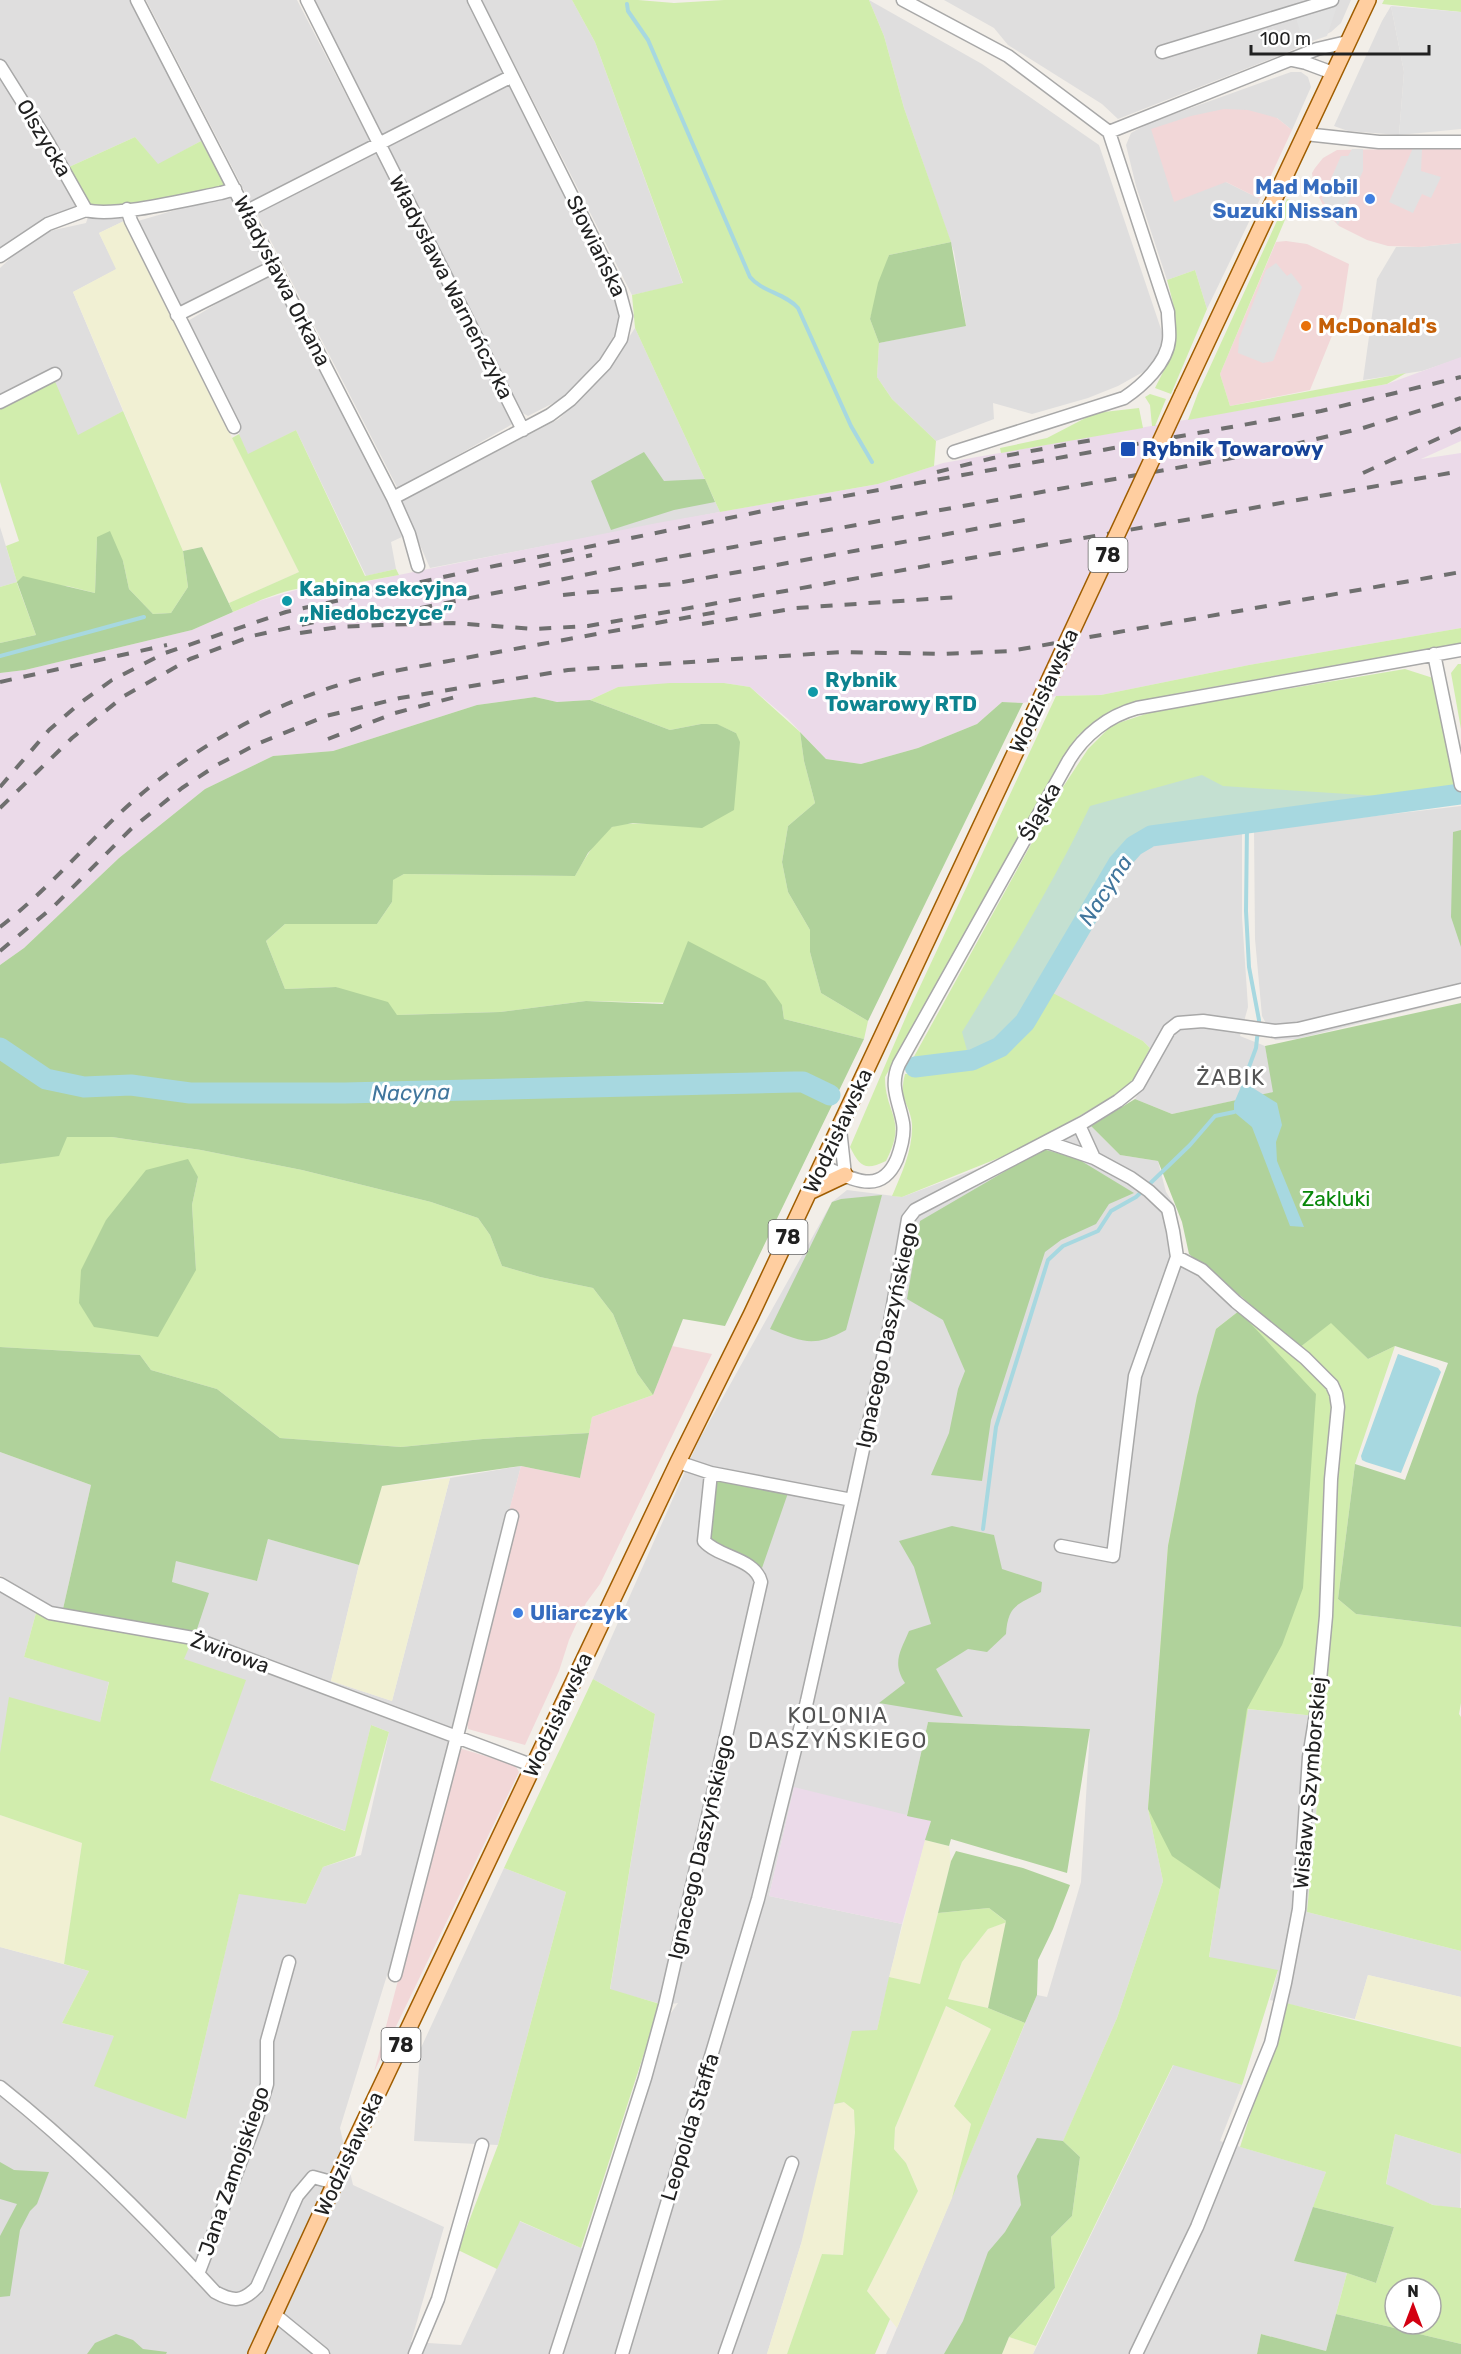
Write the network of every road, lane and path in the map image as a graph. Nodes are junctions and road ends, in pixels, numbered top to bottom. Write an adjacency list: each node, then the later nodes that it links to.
1 (137, 0): 17 (street, Władysława Orkana)
2 (307, 0): 16 (street, Władysława Warneńczyka)
3 (474, 0): 12 (street, Słowiańska)
4 (903, 0): 13 (street)
5 (1332, 0): 8 (street)
6 (1364, 1): 7 (main road, Wodzisławska / 78)
7 (1347, 42): 9 (street); 11 (main road, Wodzisławska / 78)
8 (1162, 52)
9 (1291, 60): 11 (street); 13 (street)
10 (0, 66): 19 (street, Olszycka)
11 (1333, 73): 14 (main road, Wodzisławska / 78)
12 (512, 76): 16 (street); 27 (street, Słowiańska)
13 (1109, 132): 28 (street)
14 (1305, 134): 15 (street); 36 (main road, Wodzisławska / 78, bridge)
15 (1461, 142)
16 (379, 143): 20 (street); 27 (street, Władysława Warneńczyka)
17 (235, 189): 18 (street); 20 (street, Władysława Orkana)
18 (127, 209): 19 (street); 23 (street)
19 (86, 210): 21 (street)
20 (247, 211): 22 (street, Władysława Orkana)
21 (0, 256)
22 (275, 266): 23 (street); 29 (street, Władysława Orkana)
23 (177, 315): 26 (street)
24 (55, 374): 25 (street)
25 (0, 402)
26 (234, 427)
27 (523, 430): 29 (street, Słowiańska)
28 (954, 452)
29 (393, 498): 30 (street, Władysława Orkana)
30 (418, 566)
31 (1461, 650): 32 (street, Śląska)
32 (1434, 654): 33 (street); 40 (street, Śląska)
33 (1461, 785)
34 (1461, 990): 35 (street, Ignacego Daszyńskiego)
35 (1079, 1125): 37 (street, Ignacego Daszyńskiego); 38 (street)
36 (840, 1129): 39 (main road, Wodzisławska / 78); 40 (street)
37 (1047, 1142): 38 (street); 45 (street, Ignacego Daszyńskiego)
38 (1094, 1158): 42 (street)
39 (822, 1166): 40 (street, Śląska); 41 (main road, Wodzisławska / 78)
40 (845, 1175): 41 (main road)
41 (809, 1192): 43 (main road, Wodzisławska / 78)
42 (1177, 1257): 47 (street); 66 (street, Wisławy Szymborskiej)
43 (678, 1462): 44 (street); 50 (main road, Wodzisławska / 78)
44 (711, 1473): 45 (street); 63 (street, Ignacego Daszyńskiego)
45 (852, 1500): 51 (street, Ignacego Daszyńskiego)
46 (512, 1516): 49 (street)
47 (1061, 1546)
48 (0, 1584): 49 (street, Żwirowa)
49 (458, 1736): 50 (street, Żwirowa); 53 (street)
50 (534, 1766): 57 (main road, Wodzisławska / 78)
51 (758, 1899): 64 (street, Leopolda Staffa)
52 (289, 1962): 58 (street, Jana Zamojskiego)
53 (395, 1975)
54 (0, 2087): 58 (street, Jana Zamojskiego)
55 (482, 2145): 62 (street)
56 (792, 2163): 65 (street)
57 (335, 2182): 58 (street, Jana Zamojskiego); 59 (main road, Wodzisławska / 78)
58 (198, 2274)
59 (274, 2314): 60 (main road, Wodzisławska / 78); 61 (street)
60 (256, 2354)
61 (323, 2354)
62 (415, 2354)
63 (556, 2354)
64 (622, 2354)
65 (725, 2354)
66 (1136, 2354)

